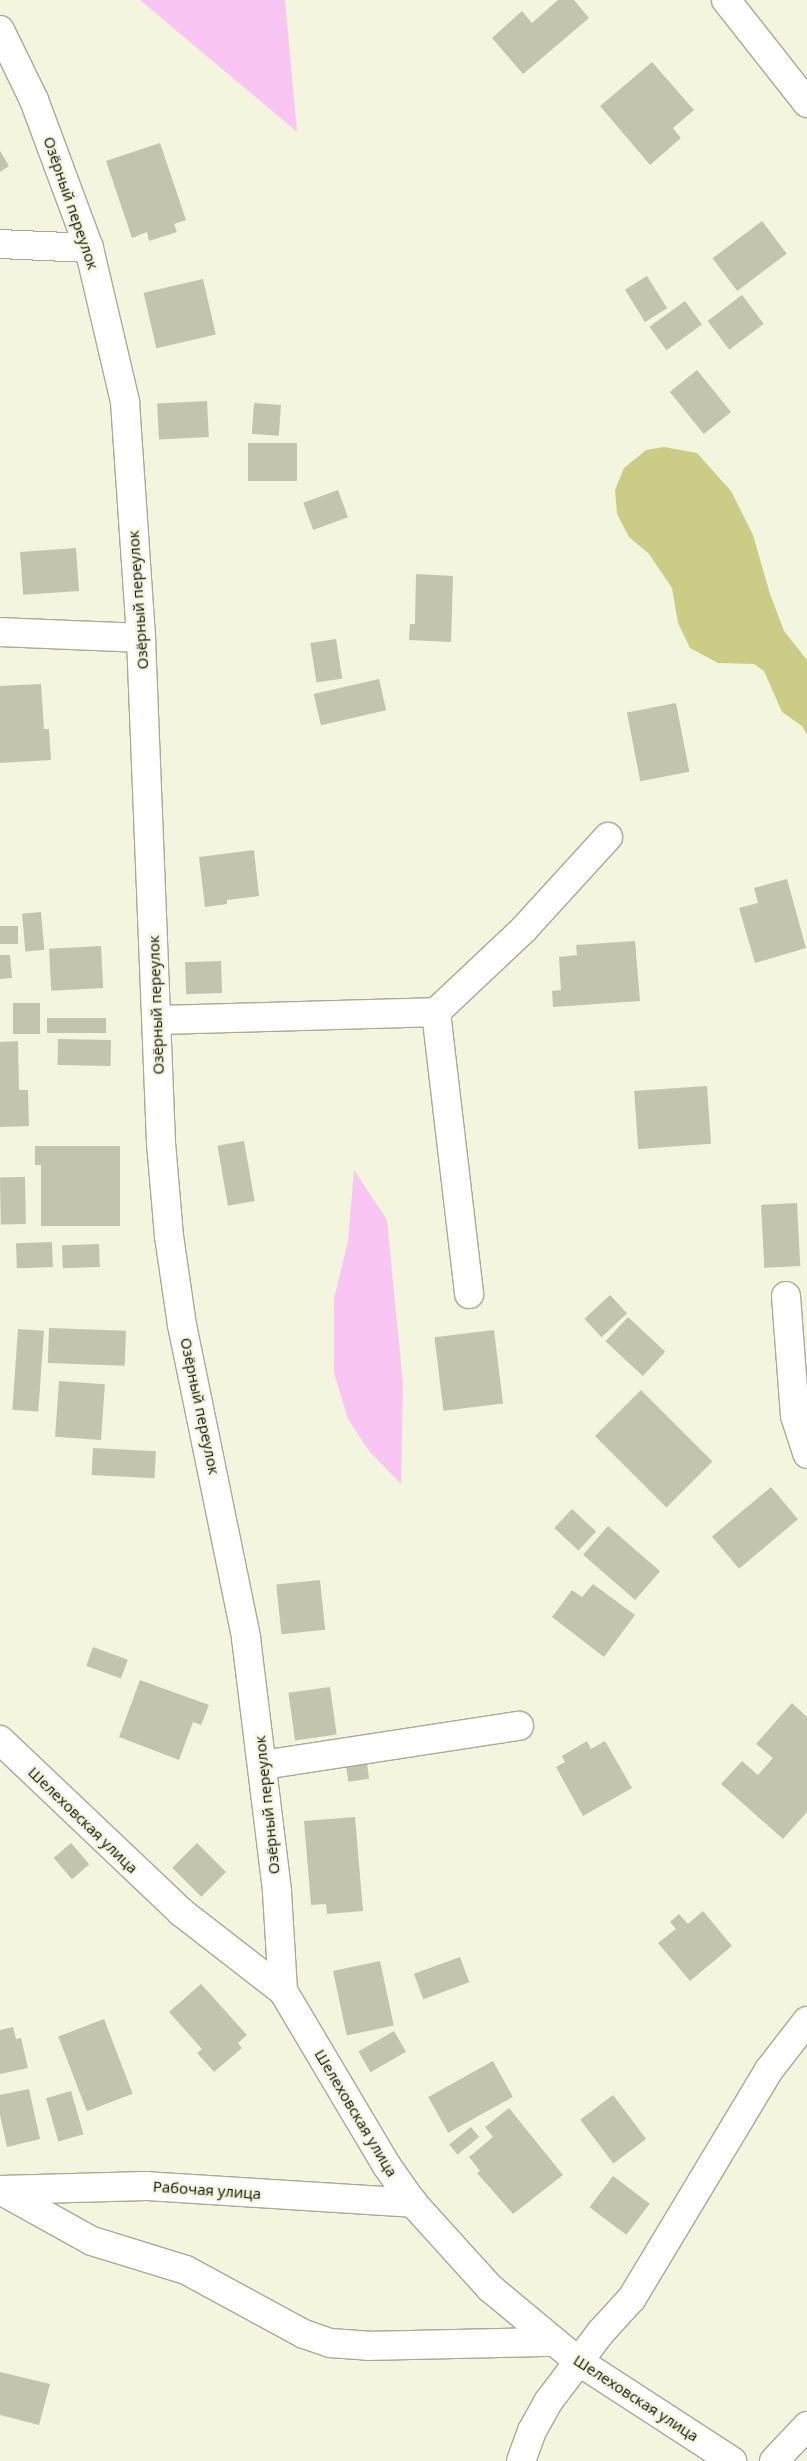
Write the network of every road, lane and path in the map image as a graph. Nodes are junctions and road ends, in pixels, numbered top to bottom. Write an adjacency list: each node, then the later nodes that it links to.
1 (726, 0): 3 (street)
2 (0, 30): 5 (street, Озёрный переулок)
3 (807, 103)
4 (0, 244): 5 (street)
5 (89, 248): 7 (street, Озёрный переулок)
6 (0, 632): 7 (street)
7 (141, 638): 10 (street, Озёрный переулок)
8 (608, 837): 9 (street)
9 (436, 1012): 10 (street); 11 (street)
10 (157, 1020): 16 (street, Озёрный переулок)
11 (469, 1294)
12 (786, 1296): 13 (street)
13 (807, 1454)
14 (519, 1726): 16 (street)
15 (0, 1740): 17 (street, Шелеховская улица)
16 (262, 1765): 17 (street, Озёрный переулок)
17 (283, 1991): 20 (street, Шелеховская улица)
18 (807, 2021): 22 (street)
19 (0, 2190): 20 (street, Рабочая улица); 21 (street)
20 (414, 2203): 21 (street, Шелеховская улица)
21 (552, 2342): 22 (street, Шелеховская улица)
22 (578, 2361): 24 (street); 25 (street, Шелеховская улица)
23 (807, 2426): 26 (street)
24 (521, 2461)
25 (732, 2461)
26 (774, 2461)

